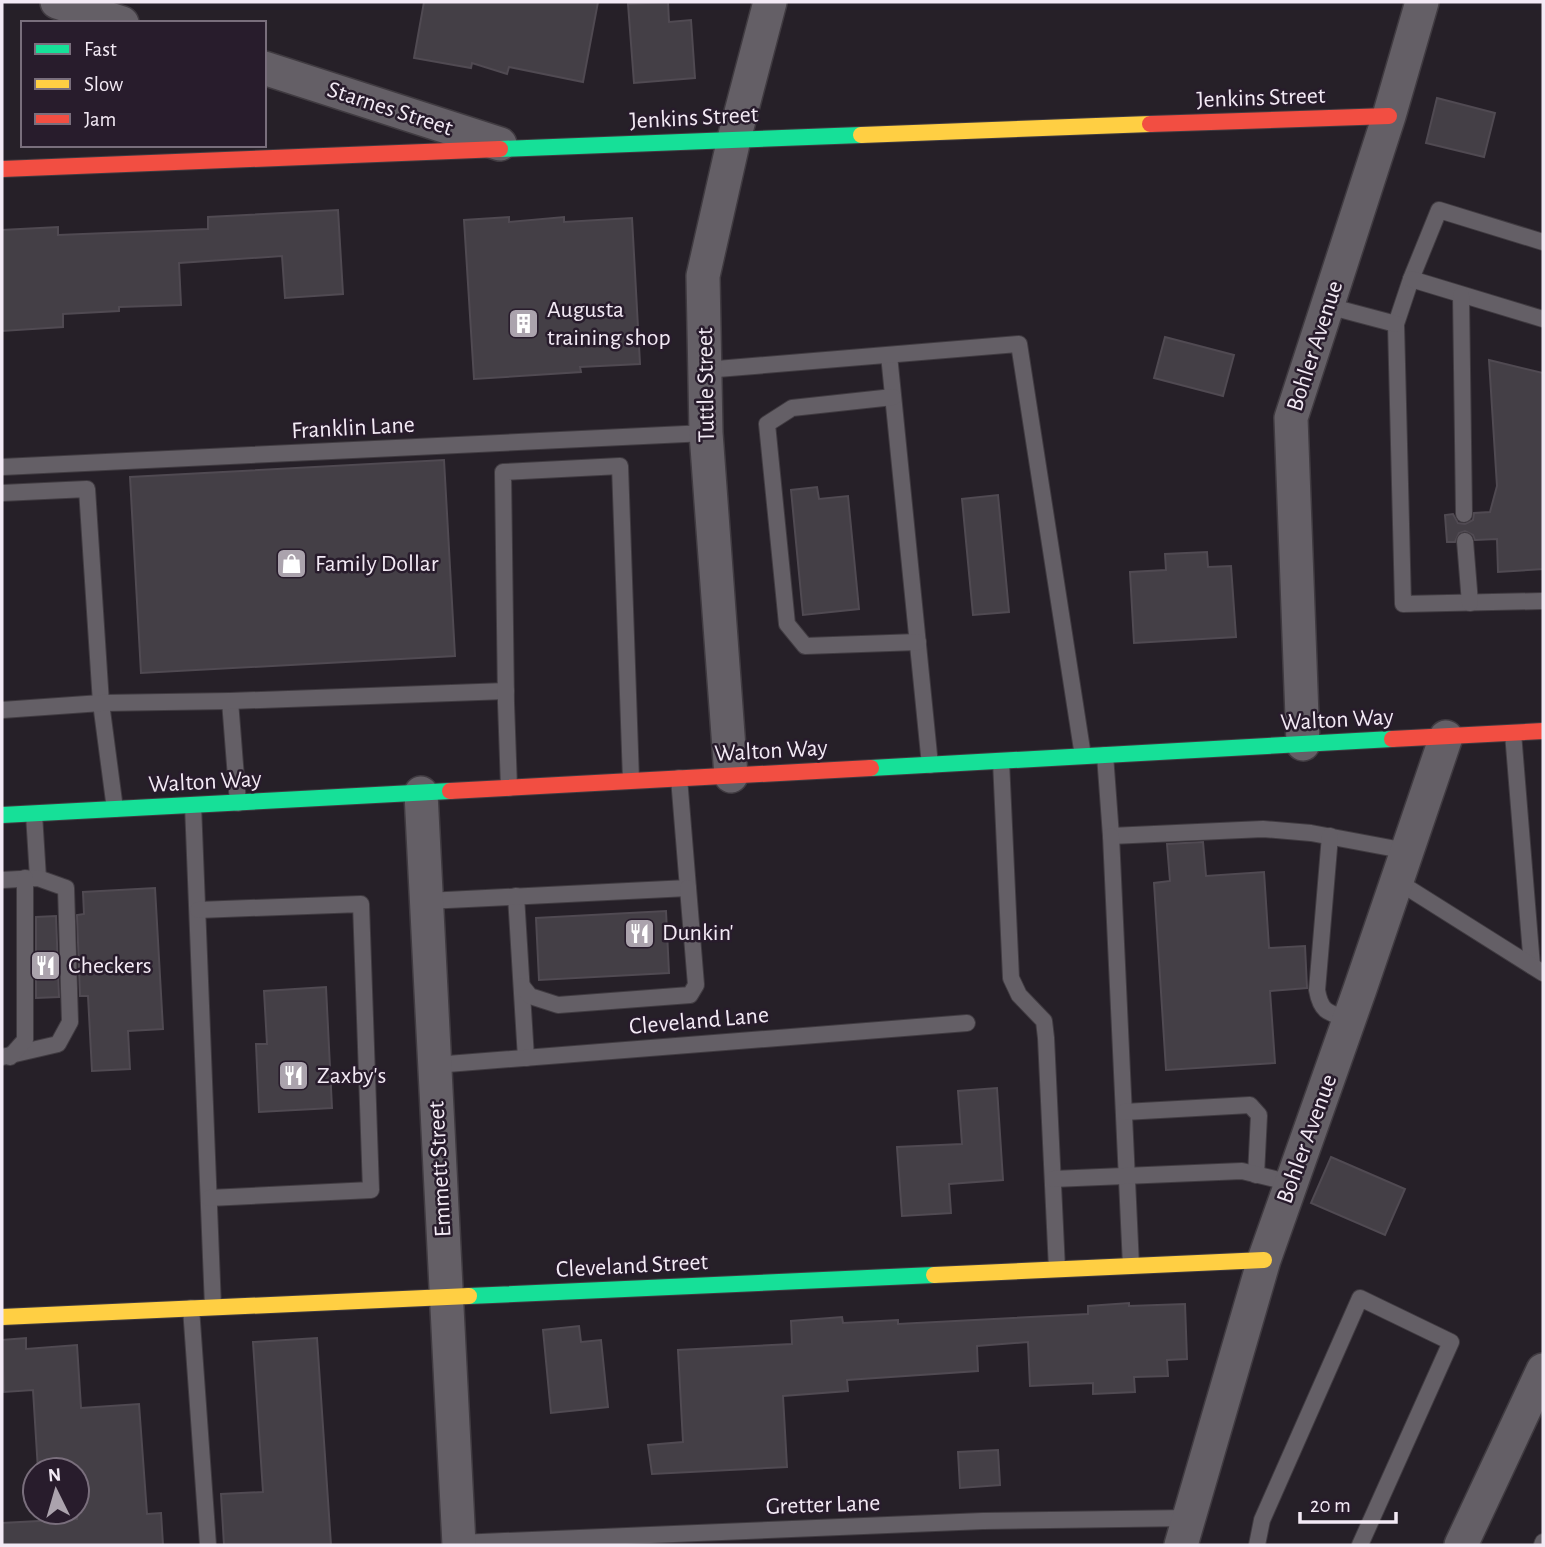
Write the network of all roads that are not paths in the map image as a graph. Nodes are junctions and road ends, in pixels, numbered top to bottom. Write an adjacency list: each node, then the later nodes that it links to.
1 (57, 2): 4 (street)
2 (770, 2): 7 (street, Tuttle Street)
3 (1422, 2): 6 (street, Bohler Avenue)
4 (116, 21)
5 (266, 69): 8 (street, Starnes Street)
6 (1389, 116): 7 (street, Jenkins Street); 13 (street, Bohler Avenue)
7 (734, 139): 8 (street, Jenkins Street); 17 (street, Tuttle Street)
8 (516, 149): 9 (street, Jenkins Street)
9 (2, 169)
10 (1543, 242): 11 (lane)
11 (1411, 279): 12 (lane); 15 (lane)
12 (1461, 295): 14 (lane); 22 (lane)
13 (1328, 306): 15 (lane); 34 (street, Bohler Avenue)
14 (1543, 319)
15 (1396, 324): 25 (lane)
16 (889, 355): 17 (lane); 18 (lane); 36 (lane)
17 (705, 370): 19 (street, Tuttle Street)
18 (893, 397): 26 (lane); 26 (lane)
19 (706, 433): 20 (lane, Franklin Lane); 39 (street, Tuttle Street)
20 (2, 467)
21 (2, 493): 29 (lane)
22 (1464, 513)
23 (1465, 541): 25 (lane)
24 (1543, 601): 25 (lane)
25 (1469, 603)
26 (918, 642): 38 (lane)
27 (506, 691): 28 (lane); 41 (lane); 42 (lane)
28 (230, 701): 29 (lane); 44 (lane)
29 (101, 703): 30 (lane); 46 (lane)
30 (2, 710)
31 (1543, 731): 32 (street, Walton Way)
32 (1513, 733): 33 (street, Walton Way); 58 (lane)
33 (1446, 737): 34 (street, Walton Way); 51 (street, Bohler Avenue)
34 (1303, 744): 35 (street, Walton Way)
35 (1105, 755): 36 (street, Walton Way); 49 (lane)
36 (1083, 757): 37 (street, Walton Way)
37 (1001, 761): 38 (street, Walton Way); 68 (lane)
38 (930, 765): 39 (street, Walton Way)
39 (731, 776): 40 (street, Walton Way)
40 (679, 778): 41 (street, Walton Way); 54 (lane)
41 (631, 781): 42 (street, Walton Way)
42 (509, 788): 43 (street, Walton Way)
43 (421, 793): 44 (street, Walton Way); 56 (street, Emmett Street)
44 (237, 803): 45 (street, Walton Way)
45 (193, 805): 46 (street, Walton Way); 57 (lane)
46 (115, 809): 47 (street, Walton Way)
47 (34, 814): 48 (street, Walton Way); 52 (lane)
48 (2, 816)
49 (1111, 836): 50 (lane); 65 (lane)
50 (1330, 836): 51 (lane); 60 (lane)
51 (1402, 866): 58 (lane); 60 (street, Bohler Avenue)
52 (31, 878): 53 (lane); 62 (lane); 62 (lane)
53 (2, 880)
54 (688, 888): 55 (lane); 59 (lane)
55 (516, 896): 56 (lane); 59 (lane)
56 (427, 901): 64 (street, Emmett Street)
57 (198, 910): 70 (lane); 70 (lane)
58 (1540, 967)
59 (522, 986): 63 (lane)
60 (1349, 1019): 69 (street, Bohler Avenue)
61 (967, 1023): 63 (lane, Cleveland Lane)
62 (6, 1057)
63 (527, 1058): 64 (lane, Cleveland Lane)
64 (435, 1065): 74 (street, Emmett Street)
65 (1124, 1112): 66 (lane); 67 (lane)
66 (1256, 1175): 67 (lane); 69 (lane)
67 (1127, 1176): 68 (lane); 72 (lane)
68 (1053, 1179): 73 (lane)
69 (1291, 1183): 71 (street, Bohler Avenue)
70 (209, 1198): 75 (lane)
71 (1264, 1260): 72 (street, Cleveland Street); 79 (street, Bohler Avenue)
72 (1131, 1266): 73 (street, Cleveland Street)
73 (1056, 1269): 74 (street, Cleveland Street)
74 (447, 1297): 75 (street, Cleveland Street); 80 (street, Emmett Street)
75 (213, 1307): 76 (street, Cleveland Street)
76 (191, 1308): 77 (street, Cleveland Street); 81 (lane)
77 (2, 1317)
78 (1543, 1370): 84 (street)
79 (1185, 1532): 80 (lane, Gretter Lane)
80 (459, 1544)
81 (208, 1545)
82 (1257, 1545): 83 (lane)
83 (1360, 1545)
84 (1461, 1545)

